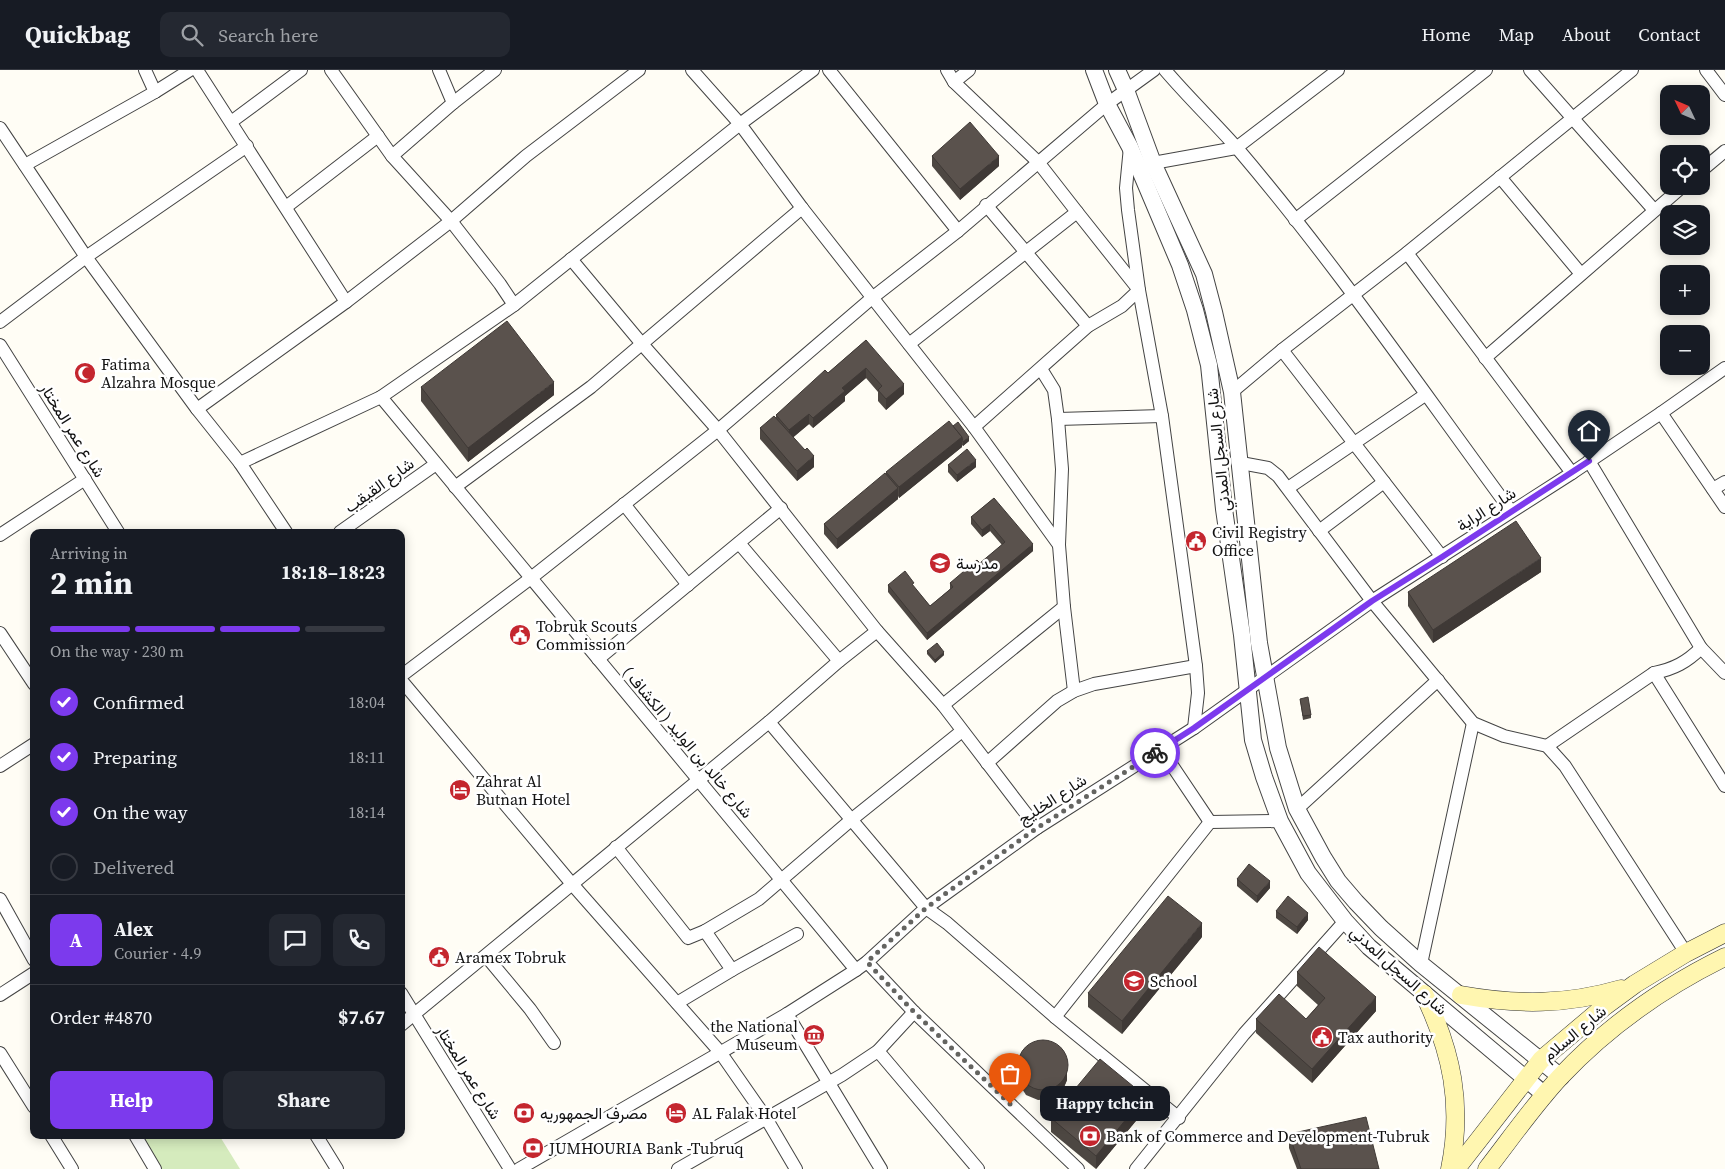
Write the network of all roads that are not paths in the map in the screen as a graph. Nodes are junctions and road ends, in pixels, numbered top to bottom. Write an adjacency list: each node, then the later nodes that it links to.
1 (145, 70): 25 (street)
2 (190, 70): 25 (street)
3 (197, 70): 30 (street)
4 (300, 70): 30 (street)
5 (331, 70): 33 (street)
6 (439, 70): 27 (street)
7 (495, 70): 27 (street)
8 (639, 70): 51 (street)
9 (692, 70): 31 (street)
10 (813, 70): 31 (street)
11 (828, 70): 52 (street)
12 (947, 70): 23 (street)
13 (969, 70): 23 (street)
14 (1094, 70): 28 (street, شارع السجل المدني)
15 (1117, 70): 24 (street, شارع السجل المدني)
16 (1154, 70): 24 (street)
17 (1165, 70): 36 (street)
18 (1338, 70): 36 (street)
19 (1486, 70): 50 (street)
20 (1530, 70): 29 (street)
21 (1632, 70): 29 (street)
22 (1706, 70): 26 (street)
23 (954, 82): 39 (street)
24 (1126, 90): 28 (street); 40 (street, شارع السجل المدني)
25 (155, 92): 42 (street)
26 (1725, 95)
27 (453, 103): 38 (street)
28 (1107, 104): 35 (street, شارع السجل المدني); 39 (street)
29 (1572, 118): 43 (street); 48 (street)
30 (231, 122): 34 (street)
31 (740, 124): 47 (street); 56 (street)
32 (0, 128): 42 (street)
33 (378, 136): 38 (street); 46 (street)
34 (247, 146): 46 (street); 55 (street)
35 (1130, 147): 58 (street); 122 (street, شارع السجل المدني)
36 (1236, 148): 40 (street); 50 (street)
37 (1725, 151): 41 (street)
38 (392, 156): 51 (street)
39 (1038, 162): 45 (street); 49 (street)
40 (1153, 163): 72 (street, شارع السجل المدني)
41 (1710, 164)
42 (25, 166): 55 (street)
43 (1500, 177): 54 (street); 57 (street)
44 (1672, 195): 48 (street)
45 (986, 205): 52 (street); 53 (street)
46 (286, 207): 61 (street)
47 (802, 208): 60 (street); 65 (street)
48 (1654, 210): 57 (street)
49 (1077, 212): 53 (street); 58 (street)
50 (1294, 220): 59 (street)
51 (450, 221): 61 (street); 62 (street)
52 (958, 231): 60 (street)
53 (1027, 252): 64 (street); 66 (street)
54 (1407, 253): 59 (street); 69 (street)
55 (86, 257): 63 (street); 75 (street)
56 (572, 259): 62 (street); 65 (street)
57 (1581, 274): 69 (street)
58 (1138, 290): 64 (street); 77 (street)
59 (1354, 296): 68 (street); 73 (street)
60 (872, 298): 66 (street); 80 (street)
61 (346, 302): 75 (street)
62 (514, 305): 74 (street)
63 (0, 322)
64 (1088, 326): 71 (street)
65 (642, 344): 80 (street); 90 (street)
66 (909, 344): 79 (street)
67 (0, 345): 87 (street, شارع عمر المختار)
68 (1282, 350): 72 (street); 81 (street)
69 (1485, 358): 86 (street)
70 (1725, 368): 76 (street, شارع الراية)
71 (1041, 369): 78 (street); 79 (street)
72 (1232, 392): 84 (street, شارع السجل المدني)
73 (1425, 395): 81 (street); 96 (street)
74 (381, 397): 83 (street); 85 (street, شارع خالد بن الوليد ( الكشاف ))
75 (197, 409): 83 (street)
76 (1661, 413): 82 (street, شارع الراية); 92 (street)
77 (1162, 416): 78 (street); 114 (street)
78 (1058, 419): 103 (street)
79 (974, 427): 103 (street)
80 (718, 430): 93 (street); 95 (street)
81 (1354, 444): 88 (street); 91 (street)
82 (1589, 461): 86 (street, شارع الراية); 111 (street)
83 (240, 463): 98 (street)
84 (1241, 463): 91 (street); 119 (street, شارع السجل المدني)
85 (436, 464): 90 (street, شارع خالد بن الوليد ( الكشاف )); 99 (street, شارع القيقب)
86 (1572, 472): 96 (street, شارع الراية)
87 (85, 479): 97 (street, شارع عمر المختار); 101 (street)
88 (1384, 482): 100 (street); 104 (street)
89 (1725, 482): 92 (street)
90 (455, 487): 105 (street, شارع خالد بن الوليد ( الكشاف ))
91 (1288, 488): 100 (street)
92 (1713, 489): 94 (street)
93 (624, 504): 105 (street); 106 (street)
94 (1725, 507)
95 (781, 508): 102 (street); 109 (street)
96 (1511, 511): 104 (street, شارع الراية)
97 (116, 529)
98 (284, 529)
99 (344, 529)
100 (1319, 531): 107 (street)
101 (0, 535)
102 (739, 543): 106 (street); 113 (street)
103 (1059, 545): 108 (street)
104 (1442, 557): 107 (street, شارع الراية)
105 (531, 578): 112 (street, شارع خالد بن الوليد ( الكشاف )); 117 (street)
106 (688, 585): 112 (street)
107 (1372, 601): 119 (street, شارع الراية); 120 (street)
108 (1064, 607): 123 (street); 124 (street)
109 (877, 631): 113 (street); 124 (street)
110 (0, 633): 118 (street)
111 (1701, 648): 115 (street); 116 (street)
112 (598, 659): 134 (street, شارع خالد بن الوليد ( الكشاف ))
113 (839, 661): 125 (street)
114 (1196, 666): 123 (street); 127 (street)
115 (1654, 673): 129 (street); 135 (street)
116 (1725, 673)
117 (405, 675)
118 (30, 678)
119 (1266, 678): 122 (street, شارع الخليج); 136 (street, شارع السجل المدني)
120 (1438, 680): 126 (street); 136 (street)
121 (405, 683): 143 (street)
122 (1247, 690): 127 (street, شارع الخليج); 138 (street, شارع السجل المدني)
123 (1074, 691): 132 (street)
124 (943, 706): 128 (street)
125 (770, 722): 134 (street); 137 (street)
126 (1473, 723): 129 (street); 154 (street)
127 (1194, 728): 131 (street, شارع الخليج)
128 (962, 731): 132 (street); 137 (street)
129 (1546, 746): 151 (street)
130 (30, 747): 133 (street)
131 (1161, 749): 139 (street); 140 (street, شارع الخليج)
132 (987, 763): 140 (street)
133 (0, 766)
134 (698, 780): 141 (street); 142 (street, شارع خالد بن الوليد ( الكشاف ))
135 (1725, 786)
136 (1297, 809): 154 (street, شارع السجل المدني)
137 (851, 820): 142 (street); 145 (street)
138 (1280, 821): 139 (street); 146 (street, شارع السجل المدني)
139 (1210, 822): 167 (street)
140 (1037, 828): 145 (street, شارع الخليج)
141 (616, 847): 143 (street); 147 (street)
142 (782, 881): 147 (street); 155 (street, شارع خالد بن الوليد ( الكشاف ))
143 (572, 884): 152 (street); 163 (street)
144 (0, 899): 150 (street)
145 (926, 908): 155 (street, شارع الخليج); 167 (street)
146 (1345, 921): 159 (street, شارع السجل المدني); 180 (street)
147 (705, 931): 156 (street)
148 (1725, 933): 151 (main road, شارع السلام)
149 (797, 934): 156 (street)
150 (30, 953)
151 (1686, 953): 158 (main road, شارع السلام)
152 (486, 956): 166 (street); 169 (street)
153 (1725, 957): 174 (main road, شارع السلام)
154 (1421, 964): 161 (street, شارع السجل المدني)
155 (862, 966): 164 (street, شارع خالد بن الوليد ( الكشاف )); 165 (street, شارع الخليج)
156 (732, 970): 163 (street)
157 (30, 976): 160 (street)
158 (1635, 984): 161 (main road); 173 (main road, شارع السلام)
159 (1424, 994): 175 (street, شارع السجل المدني); 195 (main road)
160 (0, 995)
161 (1461, 995): 173 (street, شارع السجل المدني)
162 (405, 999): 166 (street, شارع عمر المختار)
163 (677, 1003): 171 (street)
164 (914, 1012): 170 (street); 193 (street, شارع خالد بن الوليد ( الكشاف ))
165 (787, 1014): 171 (street, شارع الخليج); 176 (street)
166 (415, 1015): 168 (street); 187 (street, شارع عمر المختار)
167 (1054, 1017): 180 (street)
168 (405, 1022)
169 (554, 1043)
170 (878, 1051): 176 (street); 192 (street)
171 (720, 1052): 179 (street); 188 (street, شارع الخليج)
172 (0, 1053): 178 (street)
173 (1541, 1060): 174 (street, شارع السجل المدني); 175 (main road, شارع السلام)
174 (1560, 1077): 177 (main road, شارع السلام)
175 (1525, 1078): 177 (street, شارع السجل المدني); 196 (main road, شارع السلام)
176 (828, 1082): 179 (street); 191 (street)
177 (1545, 1095): 197 (main road, شارع السلام)
178 (30, 1101)
179 (766, 1118): 189 (street); 190 (street)
180 (1178, 1118): 194 (street)
181 (53, 1139): 184 (street)
182 (137, 1139): 185 (street)
183 (318, 1139): 186 (street)
184 (72, 1169)
185 (155, 1169)
186 (337, 1169)
187 (510, 1169)
188 (519, 1169)
189 (678, 1169)
190 (796, 1169)
191 (881, 1169)
192 (978, 1169)
193 (1078, 1169)
194 (1136, 1169)
195 (1450, 1169)
196 (1456, 1169)
197 (1487, 1169)

